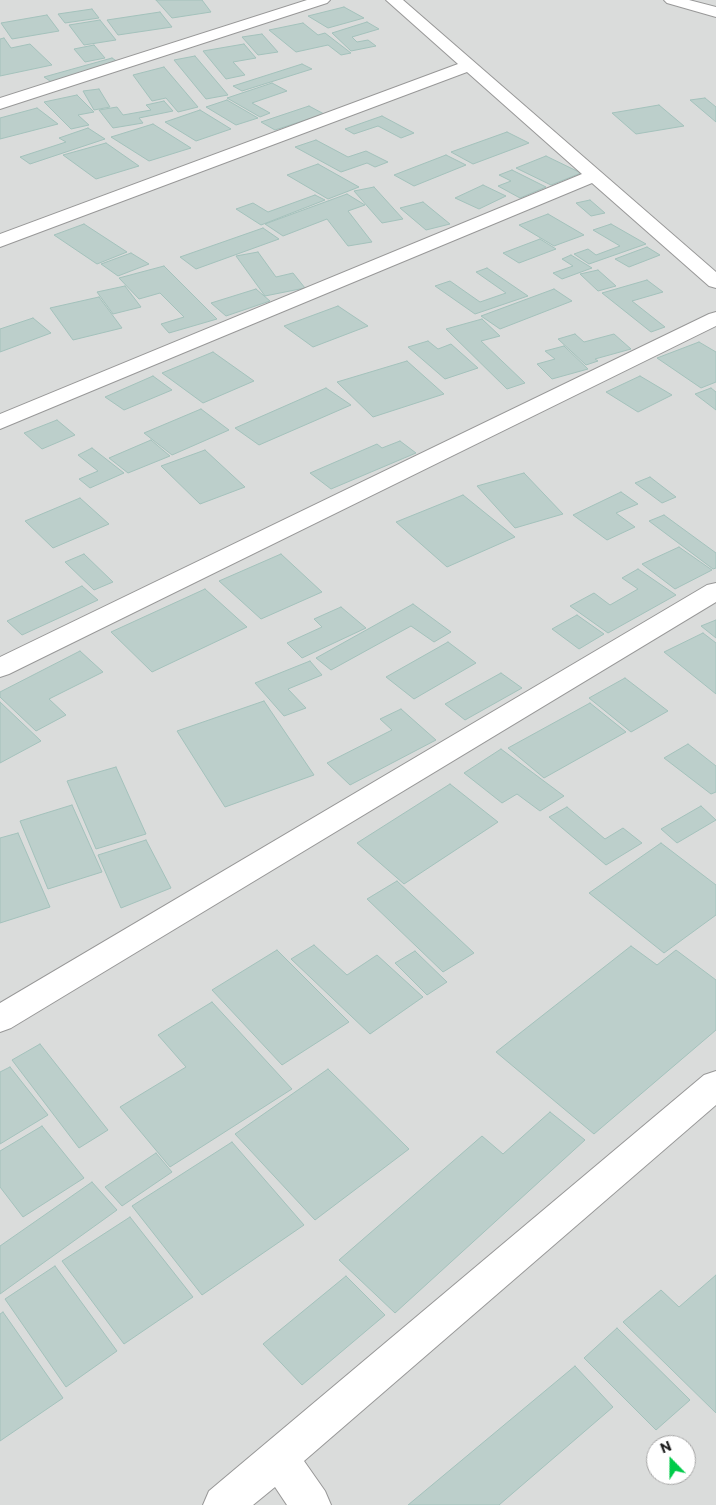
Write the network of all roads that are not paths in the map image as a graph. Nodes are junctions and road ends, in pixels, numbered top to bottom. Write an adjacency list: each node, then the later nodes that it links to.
1 (322, 0): 6 (street)
2 (394, 0): 5 (street)
3 (672, 0): 4 (street)
4 (716, 12)
5 (469, 66): 7 (street); 8 (street)
6 (0, 104)
7 (594, 176): 9 (street); 11 (street)
8 (0, 241)
9 (716, 282)
10 (716, 318): 13 (street)
11 (0, 422)
12 (716, 591): 14 (street)
13 (0, 668)
14 (0, 1019)
15 (716, 1085): 16 (street)
16 (278, 1458): 17 (street); 18 (street)
17 (223, 1505)
18 (311, 1505)

